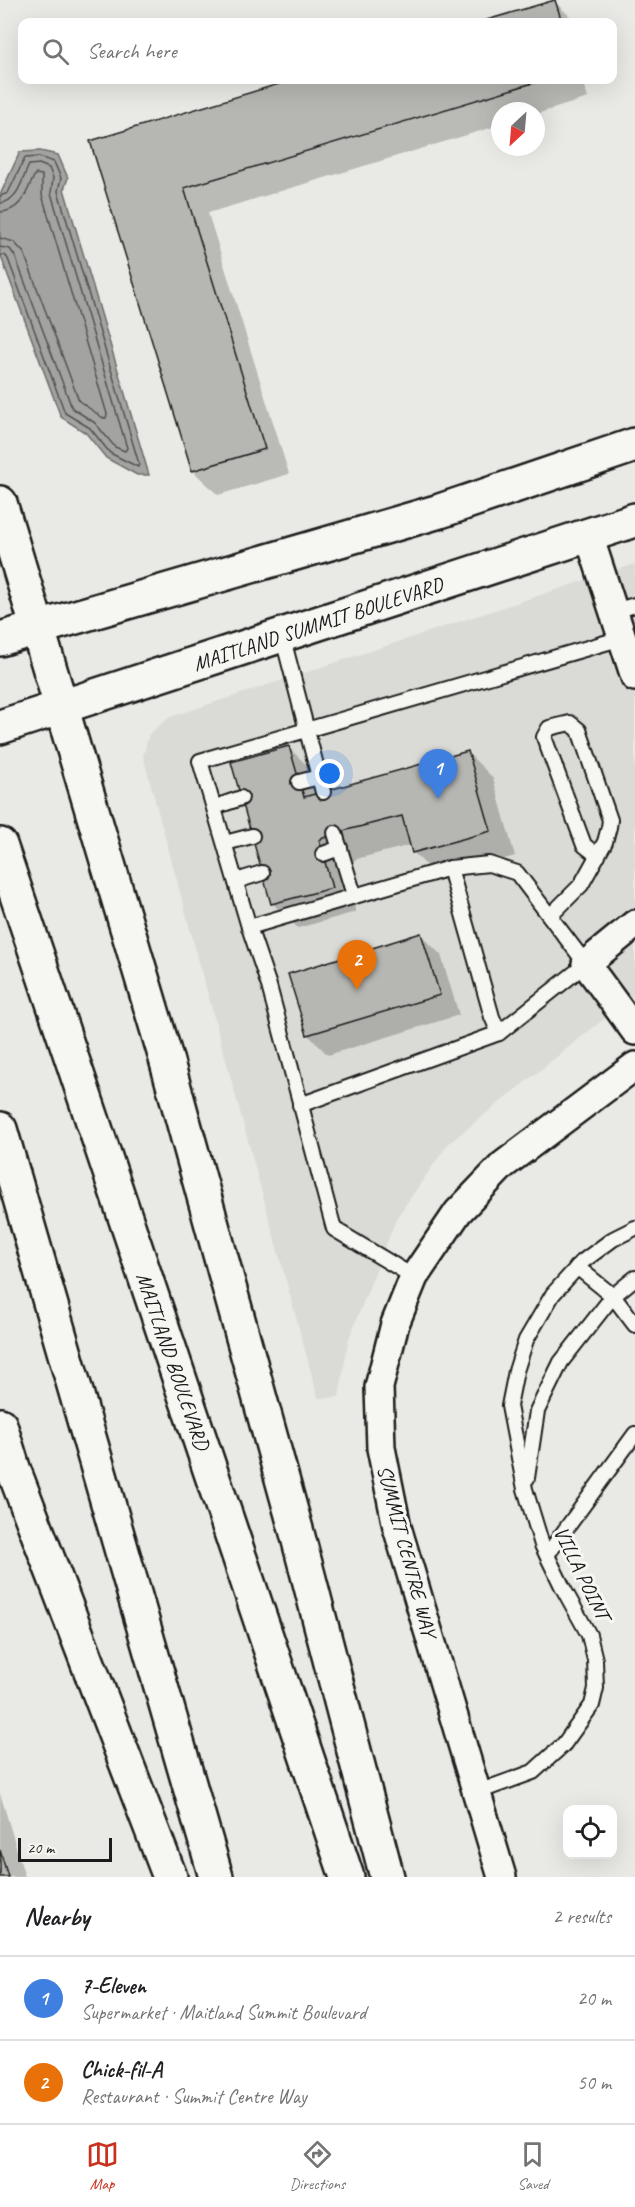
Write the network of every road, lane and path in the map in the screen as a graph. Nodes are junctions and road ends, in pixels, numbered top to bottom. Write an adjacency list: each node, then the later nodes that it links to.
1 (635, 445): 6 (main road)
2 (0, 503): 6 (main road)
3 (635, 520): 4 (main road, MAITLAND SUMMIT BOULEVARD)
4 (589, 536): 5 (street); 7 (main road, MAITLAND SUMMIT BOULEVARD)
5 (624, 608): 8 (street)
6 (37, 628): 9 (main road); 11 (main road)
7 (282, 635): 11 (main road, MAITLAND SUMMIT BOULEVARD); 13 (lane)
8 (622, 638): 10 (street); 13 (lane)
9 (0, 639)
10 (635, 677)
11 (61, 706): 12 (main road, MAITLAND SUMMIT BOULEVARD); 53 (main road)
12 (0, 727)
13 (306, 729): 14 (lane); 18 (lane)
14 (319, 777): 15 (lane); 16 (lane)
15 (299, 782)
16 (323, 792)
17 (241, 798): 18 (lane)
18 (215, 807): 21 (lane)
19 (335, 833): 23 (lane)
20 (252, 836): 21 (lane)
21 (225, 843): 28 (lane)
22 (0, 845): 52 (main road, MAITLAND BOULEVARD)
23 (340, 848): 24 (lane); 29 (lane)
24 (323, 854)
25 (598, 856): 25 (lane); 30 (lane)
26 (450, 868): 29 (lane); 30 (lane); 35 (lane)
27 (262, 873): 28 (lane)
28 (236, 881): 32 (lane)
29 (354, 895): 32 (lane)
30 (550, 916): 33 (lane)
31 (635, 924): 33 (street)
32 (249, 927): 37 (lane)
33 (586, 964): 34 (street); 35 (lane)
34 (635, 1031)
35 (499, 1033): 37 (lane)
36 (635, 1065): 41 (street, SUMMIT CENTRE WAY)
37 (300, 1105): 41 (lane)
38 (0, 1129): 51 (main road)
39 (635, 1228): 40 (lane, VILLA POINT)
40 (577, 1267): 43 (lane); 47 (lane, VILLA POINT)
41 (414, 1277): 49 (street, SUMMIT CENTRE WAY)
42 (635, 1278): 43 (lane, VILLA POINT)
43 (613, 1296): 44 (lane); 47 (lane, VILLA POINT)
44 (635, 1325)
45 (0, 1425): 50 (main road)
46 (635, 1434): 48 (lane)
47 (525, 1489): 48 (lane, VILLA POINT)
48 (547, 1555): 49 (lane, VILLA POINT)
49 (475, 1792): 54 (street, SUMMIT CENTRE WAY)
50 (170, 1877)
51 (216, 1877)
52 (347, 1877)
53 (387, 1877)
54 (502, 1877)

